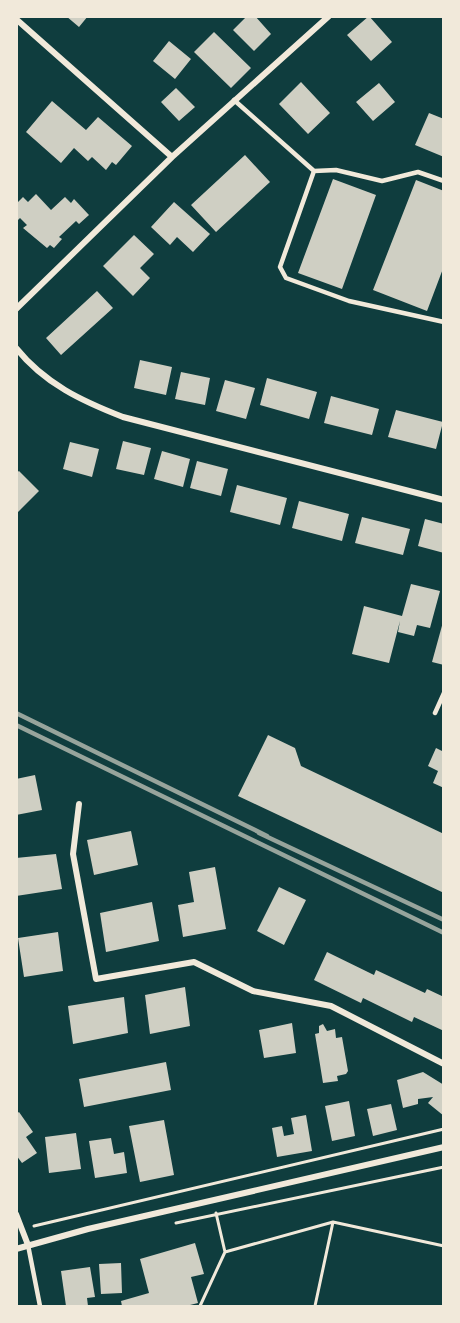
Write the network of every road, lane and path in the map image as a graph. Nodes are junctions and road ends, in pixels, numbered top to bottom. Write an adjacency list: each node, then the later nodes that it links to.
1 (328, 16): 3 (street)
2 (16, 19): 4 (street)
3 (234, 100): 4 (street); 5 (lane)
4 (172, 157): 7 (street)
5 (314, 171): 6 (lane); 8 (lane)
6 (444, 181)
7 (16, 309)
8 (444, 322)
9 (16, 348): 10 (street)
10 (444, 500)
11 (444, 693): 12 (lane)
12 (435, 713)
13 (79, 804): 14 (street)
14 (444, 1064)
15 (444, 1129): 23 (path)
16 (444, 1147): 18 (street)
17 (444, 1167): 20 (path)
18 (214, 1202): 20 (path); 24 (street)
19 (16, 1214): 23 (street)
20 (216, 1214): 22 (path); 27 (path)
21 (333, 1222): 25 (path); 27 (path); 30 (path)
22 (170, 1224)
23 (23, 1230): 24 (street)
24 (28, 1245): 26 (street); 28 (lane)
25 (444, 1246)
26 (16, 1249)
27 (225, 1252): 29 (path)
28 (40, 1306)
29 (200, 1306)
30 (315, 1306)

